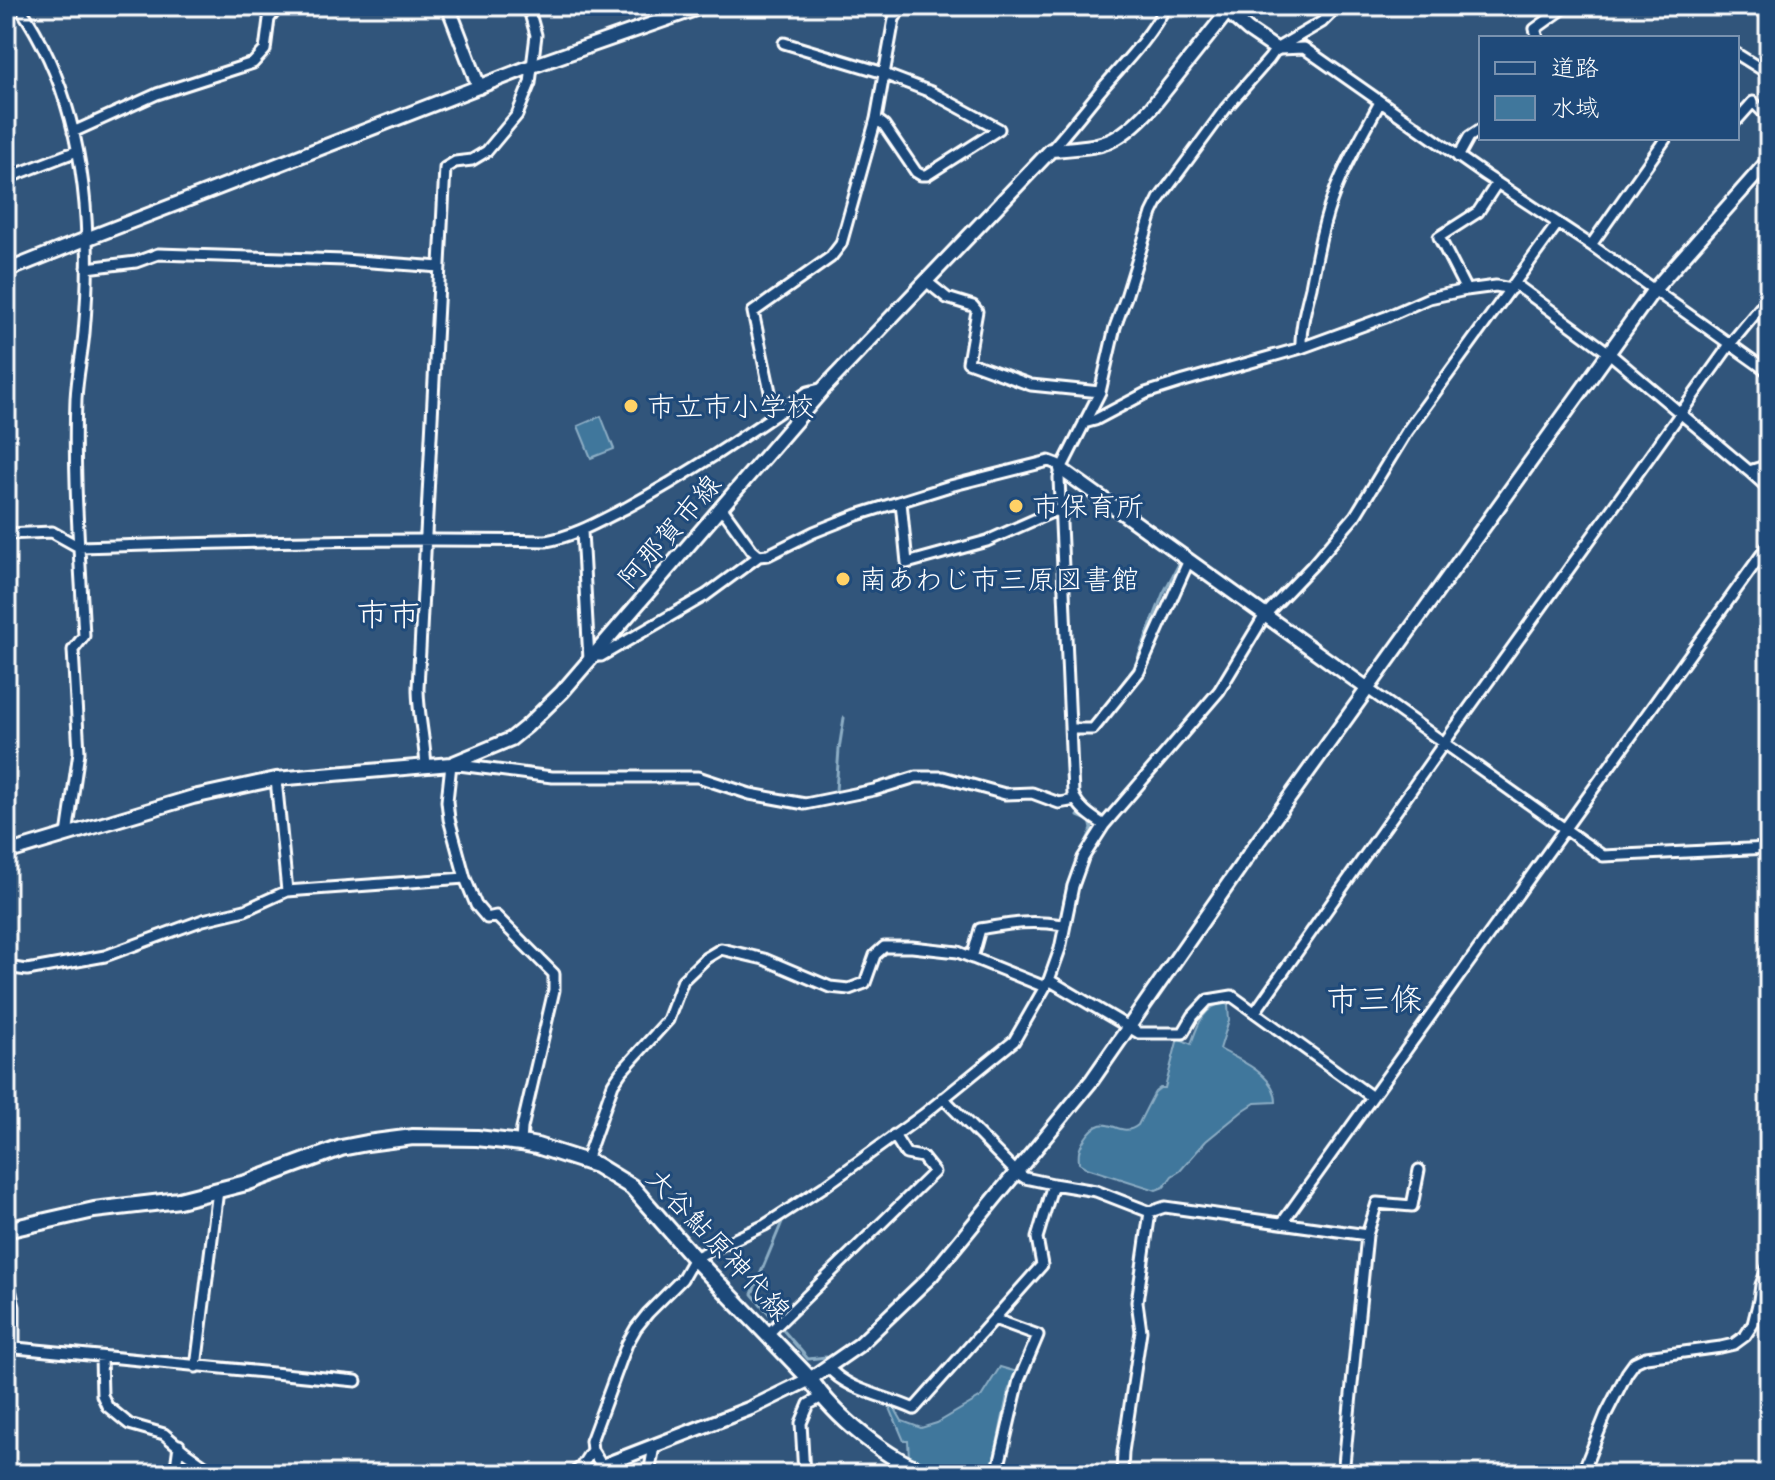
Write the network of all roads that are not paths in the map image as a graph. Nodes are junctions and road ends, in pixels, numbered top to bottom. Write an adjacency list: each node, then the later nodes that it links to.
1 (19, 6): 24 (street)
2 (279, 6): 24 (street)
3 (448, 6): 18 (street)
4 (528, 6): 15 (street)
5 (704, 6): 15 (street)
6 (902, 6): 16 (street)
7 (1166, 6): 26 (street)
8 (1338, 6): 13 (street)
9 (1567, 6): 11 (street)
10 (1226, 8): 13 (street); 26 (street)
11 (1537, 36)
12 (784, 43): 16 (street)
13 (1276, 49): 19 (street); 48 (street)
14 (1739, 55): 17 (street)
15 (532, 66): 18 (street); 35 (street)
16 (884, 73): 22 (street); 22 (street)
17 (1769, 74)
18 (479, 87): 33 (street)
19 (1380, 102): 28 (street); 44 (street)
20 (1739, 118): 21 (street)
21 (1769, 118)
22 (876, 119): 50 (street)
23 (1479, 130): 28 (street)
24 (73, 132): 27 (street)
25 (1665, 140): 34 (street)
26 (1051, 150): 38 (street, 阿那賀市線)
27 (77, 151): 30 (street); 33 (street)
28 (1458, 157): 31 (street)
29 (1769, 160): 41 (street)
30 (7, 178)
31 (1497, 183): 32 (street); 40 (street)
32 (1558, 223): 34 (street); 39 (street)
33 (86, 239): 36 (street); 37 (street)
34 (1591, 245): 41 (street)
35 (440, 267): 36 (street); 61 (street)
36 (87, 268): 63 (street)
37 (6, 271)
38 (926, 281): 47 (street, 阿那賀市線); 48 (street)
39 (1513, 287): 40 (street); 45 (street); 66 (street)
40 (1466, 290): 44 (street)
41 (1653, 291): 43 (street); 45 (street)
42 (1769, 297): 43 (street)
43 (1731, 343): 46 (street); 49 (street)
44 (1301, 348): 51 (street)
45 (1609, 353): 49 (street); 68 (street)
46 (1769, 372)
47 (825, 387): 50 (street); 57 (street, 阿那賀市線)
48 (1100, 392): 51 (street)
49 (1681, 414): 54 (street); 70 (street)
50 (775, 415): 59 (street)
51 (1084, 423): 53 (street)
52 (1769, 465): 54 (street)
53 (1061, 469): 56 (street); 58 (street); 65 (street)
54 (1749, 471): 55 (street)
55 (1769, 489)
56 (901, 502): 58 (street); 64 (street)
57 (721, 507): 64 (street); 67 (street, 阿那賀市線)
58 (1061, 508): 69 (street)
59 (582, 531): 61 (street); 67 (street)
60 (6, 534): 63 (street)
61 (426, 539): 63 (street); 72 (street)
62 (1769, 544): 76 (street)
63 (79, 547): 77 (street)
64 (759, 556): 67 (street)
65 (1189, 560): 66 (street); 69 (street)
66 (1265, 615): 68 (street); 75 (street)
67 (591, 658): 71 (street, 阿那賀市線)
68 (1368, 689): 70 (street); 87 (street)
69 (1071, 729): 74 (street)
70 (1444, 743): 76 (street); 86 (street)
71 (451, 764): 72 (street, 阿那賀市線); 74 (street); 80 (street)
72 (426, 767): 73 (street, 阿那賀市線)
73 (276, 779): 77 (street, 阿那賀市線); 81 (street)
74 (1075, 800): 75 (street)
75 (1104, 825): 82 (street)
76 (1565, 829): 78 (street); 88 (street)
77 (67, 835): 79 (street, 阿那賀市線)
78 (1769, 848)
79 (6, 853)
80 (465, 878): 81 (street); 91 (street)
81 (287, 891): 84 (street)
82 (1064, 925): 83 (street); 85 (street)
83 (972, 958): 85 (street); 92 (street)
84 (6, 967)
85 (1047, 983): 87 (street); 89 (street)
86 (1255, 1012): 87 (street); 88 (street)
87 (1128, 1028): 94 (street)
88 (1372, 1097): 98 (street)
89 (943, 1098): 90 (street); 94 (street)
90 (894, 1135): 101 (street); 105 (street)
91 (521, 1143): 92 (main road, 大谷鮎原神代線); 96 (main road, 大谷鮎原神代線)
92 (585, 1163): 101 (main road, 大谷鮎原神代線)
93 (1419, 1170): 100 (street)
94 (1016, 1172): 95 (street); 109 (street)
95 (1053, 1184): 97 (street); 104 (street)
96 (218, 1190): 99 (main road, 大谷鮎原神代線); 108 (street)
97 (1150, 1212): 98 (street); 124 (street)
98 (1282, 1223): 100 (street)
99 (6, 1230)
100 (1367, 1235): 125 (street)
101 (694, 1258): 105 (main road, 大谷鮎原神代線); 115 (street)
102 (1769, 1264): 126 (street)
103 (6, 1271): 106 (street)
104 (994, 1319): 109 (street); 123 (street)
105 (768, 1334): 110 (main road, 大谷鮎原神代線)
106 (10, 1347): 107 (street)
107 (101, 1357): 108 (street); 113 (street)
108 (196, 1367): 111 (street)
109 (828, 1367): 110 (street)
110 (810, 1379): 112 (main road, 大谷鮎原神代線); 114 (street)
111 (356, 1381)
112 (822, 1397): 121 (street); 122 (main road, 大谷鮎原神代線)
113 (179, 1445): 117 (street); 118 (street)
114 (654, 1446): 116 (street); 120 (street)
115 (592, 1450): 116 (street); 119 (street)
116 (599, 1470)
117 (175, 1474)
118 (216, 1474)
119 (573, 1474)
120 (649, 1474)
121 (804, 1474)
122 (930, 1474)
123 (997, 1474)
124 (1122, 1474)
125 (1343, 1474)
126 (1582, 1474)

